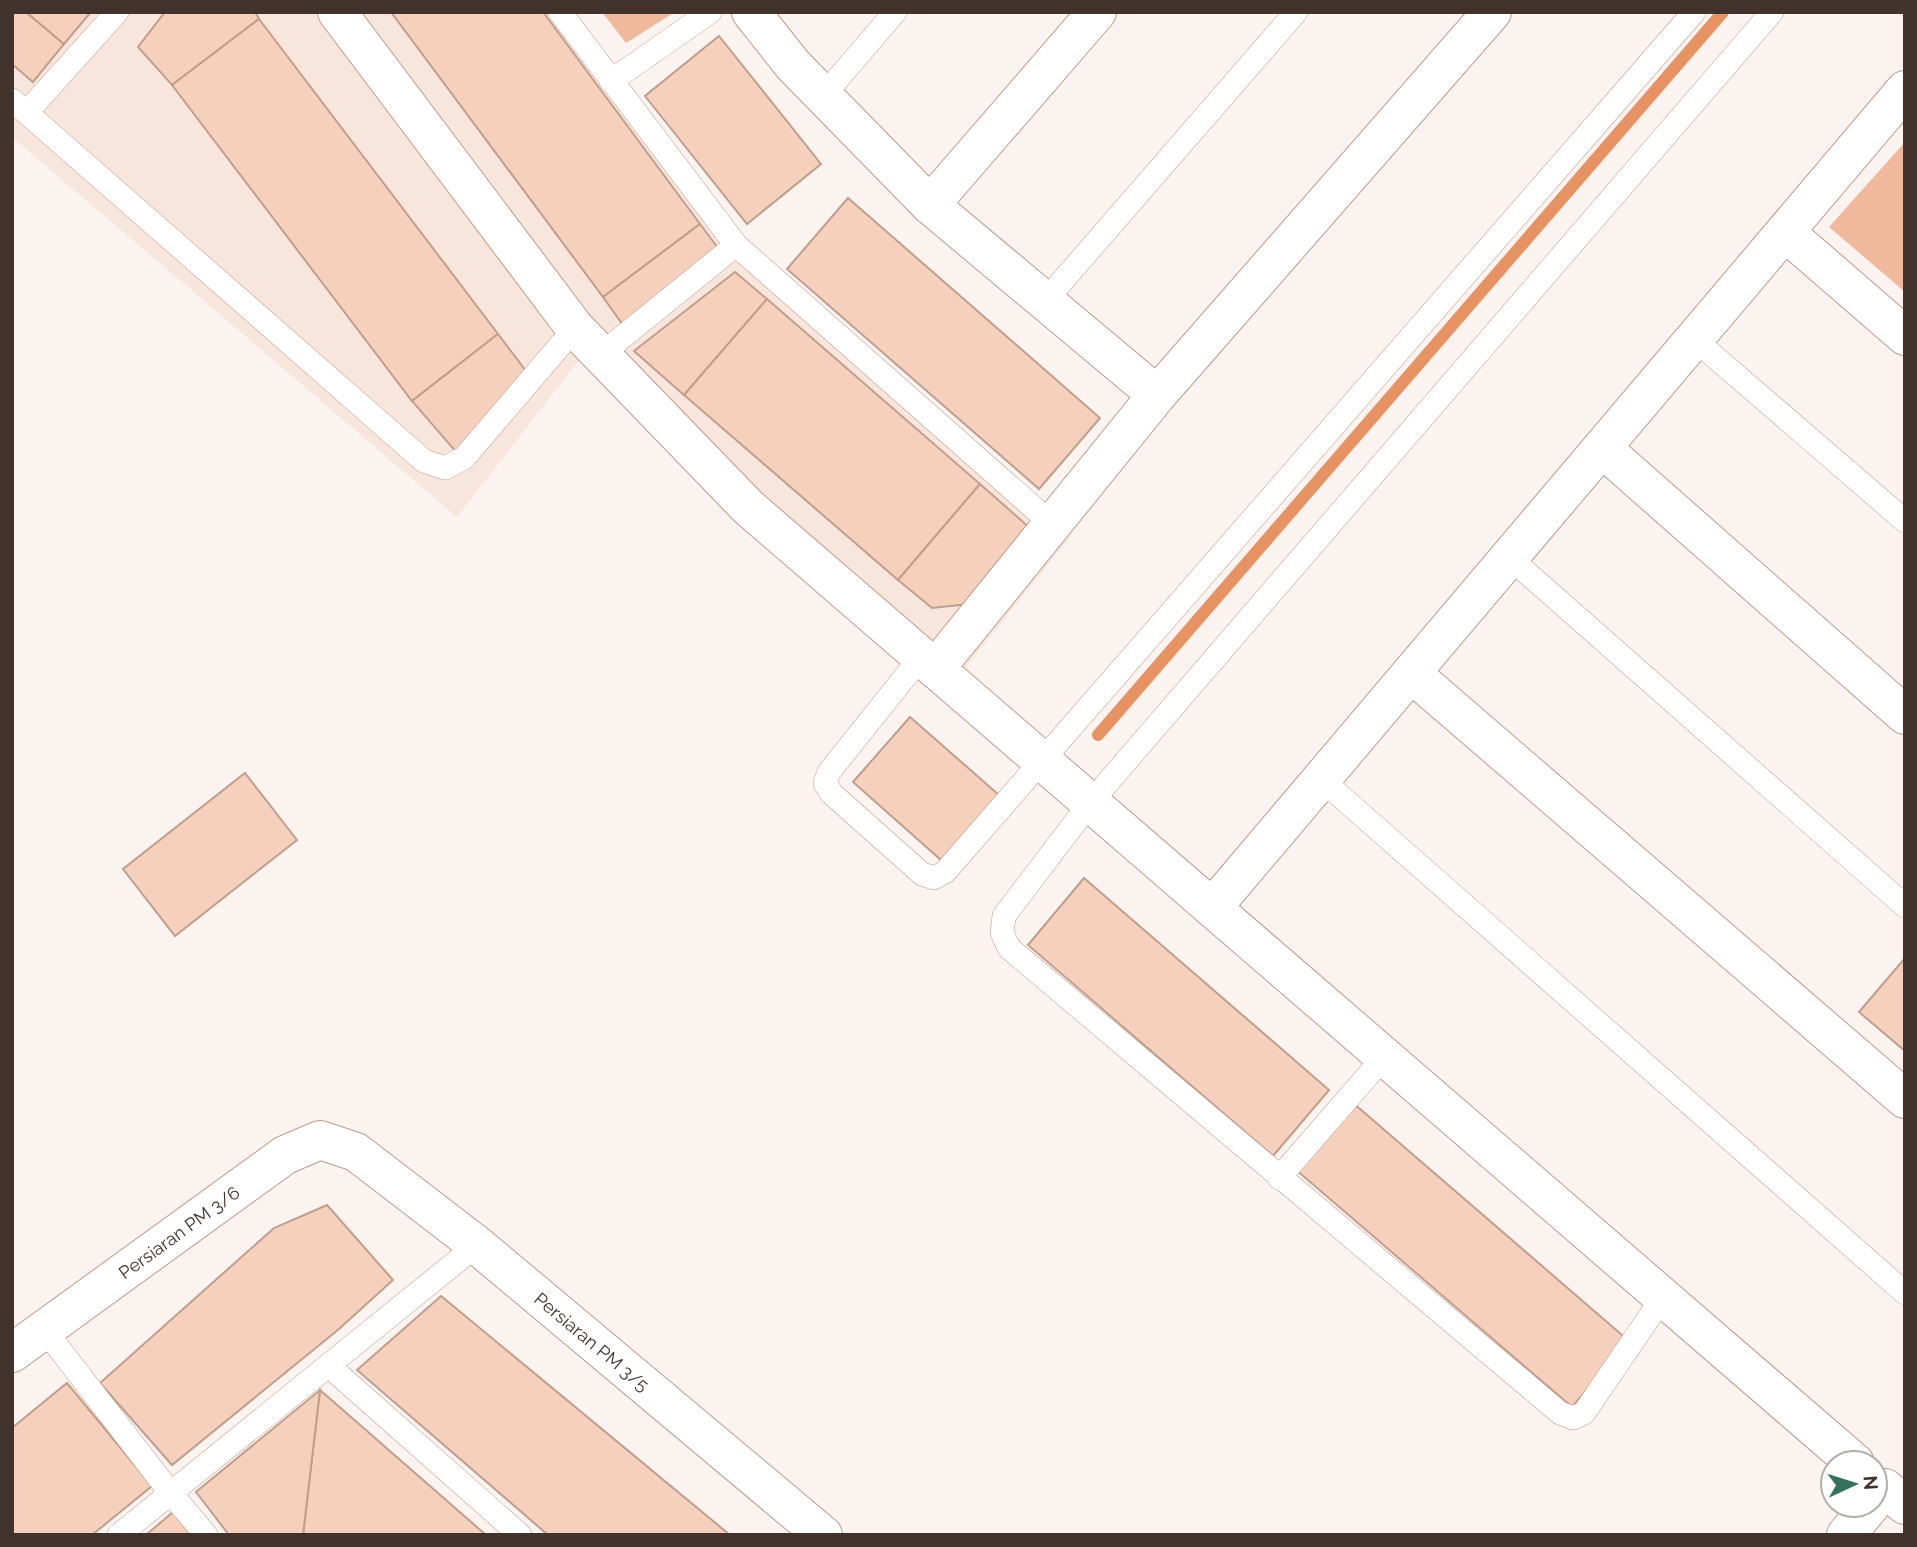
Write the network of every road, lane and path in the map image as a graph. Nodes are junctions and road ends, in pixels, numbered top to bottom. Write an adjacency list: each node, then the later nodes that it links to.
1 (117, 12): 15 (lane)
2 (337, 12): 22 (street)
3 (560, 12): 12 (lane)
4 (710, 12): 12 (lane)
5 (751, 12): 14 (street)
6 (895, 12): 14 (lane)
7 (1097, 12): 16 (street)
8 (1296, 12): 19 (lane)
9 (1492, 12): 23 (street)
10 (1694, 12): 31 (lane)
11 (1772, 12): 33 (lane)
12 (611, 81): 18 (lane)
13 (1905, 90): 17 (street)
14 (823, 96): 16 (street)
15 (19, 106): 22 (lane)
16 (930, 205): 19 (street)
17 (1785, 232): 20 (street); 21 (street)
18 (736, 245): 22 (lane); 26 (lane)
19 (1045, 301): 23 (street)
20 (1905, 337)
21 (1695, 339): 24 (street); 25 (lane)
22 (587, 342): 28 (street)
23 (1157, 395): 26 (street)
24 (1602, 448): 27 (street); 30 (street)
25 (1905, 521)
26 (1052, 524): 28 (street)
27 (1509, 557): 29 (street); 34 (lane)
28 (928, 663): 31 (street); 31 (lane)
29 (1411, 673): 32 (street); 37 (street)
30 (1905, 715)
31 (1040, 760): 33 (street)
32 (1321, 779): 35 (street); 41 (lane)
33 (1090, 803): 35 (street); 39 (lane)
34 (1905, 906)
35 (1212, 908): 36 (street)
36 (1384, 1057): 39 (lane); 42 (street)
37 (1905, 1099)
38 (356, 1152): 40 (street, Persiaran PM 3/5); 43 (street, Persiaran PM 3/6)
39 (1279, 1178): 42 (lane)
40 (477, 1245): 45 (lane); 52 (street, Persiaran PM 3/5)
41 (1905, 1293)
42 (1663, 1297): 46 (street)
43 (44, 1329): 44 (street, Persiaran PM 3/6); 47 (lane)
44 (12, 1353)
45 (330, 1367): 47 (lane); 51 (lane)
46 (1840, 1449)
47 (169, 1492): 49 (lane); 50 (lane)
48 (1861, 1519): 53 (street)
49 (119, 1535)
50 (206, 1535)
51 (520, 1535)
52 (823, 1535)
53 (1846, 1535)

